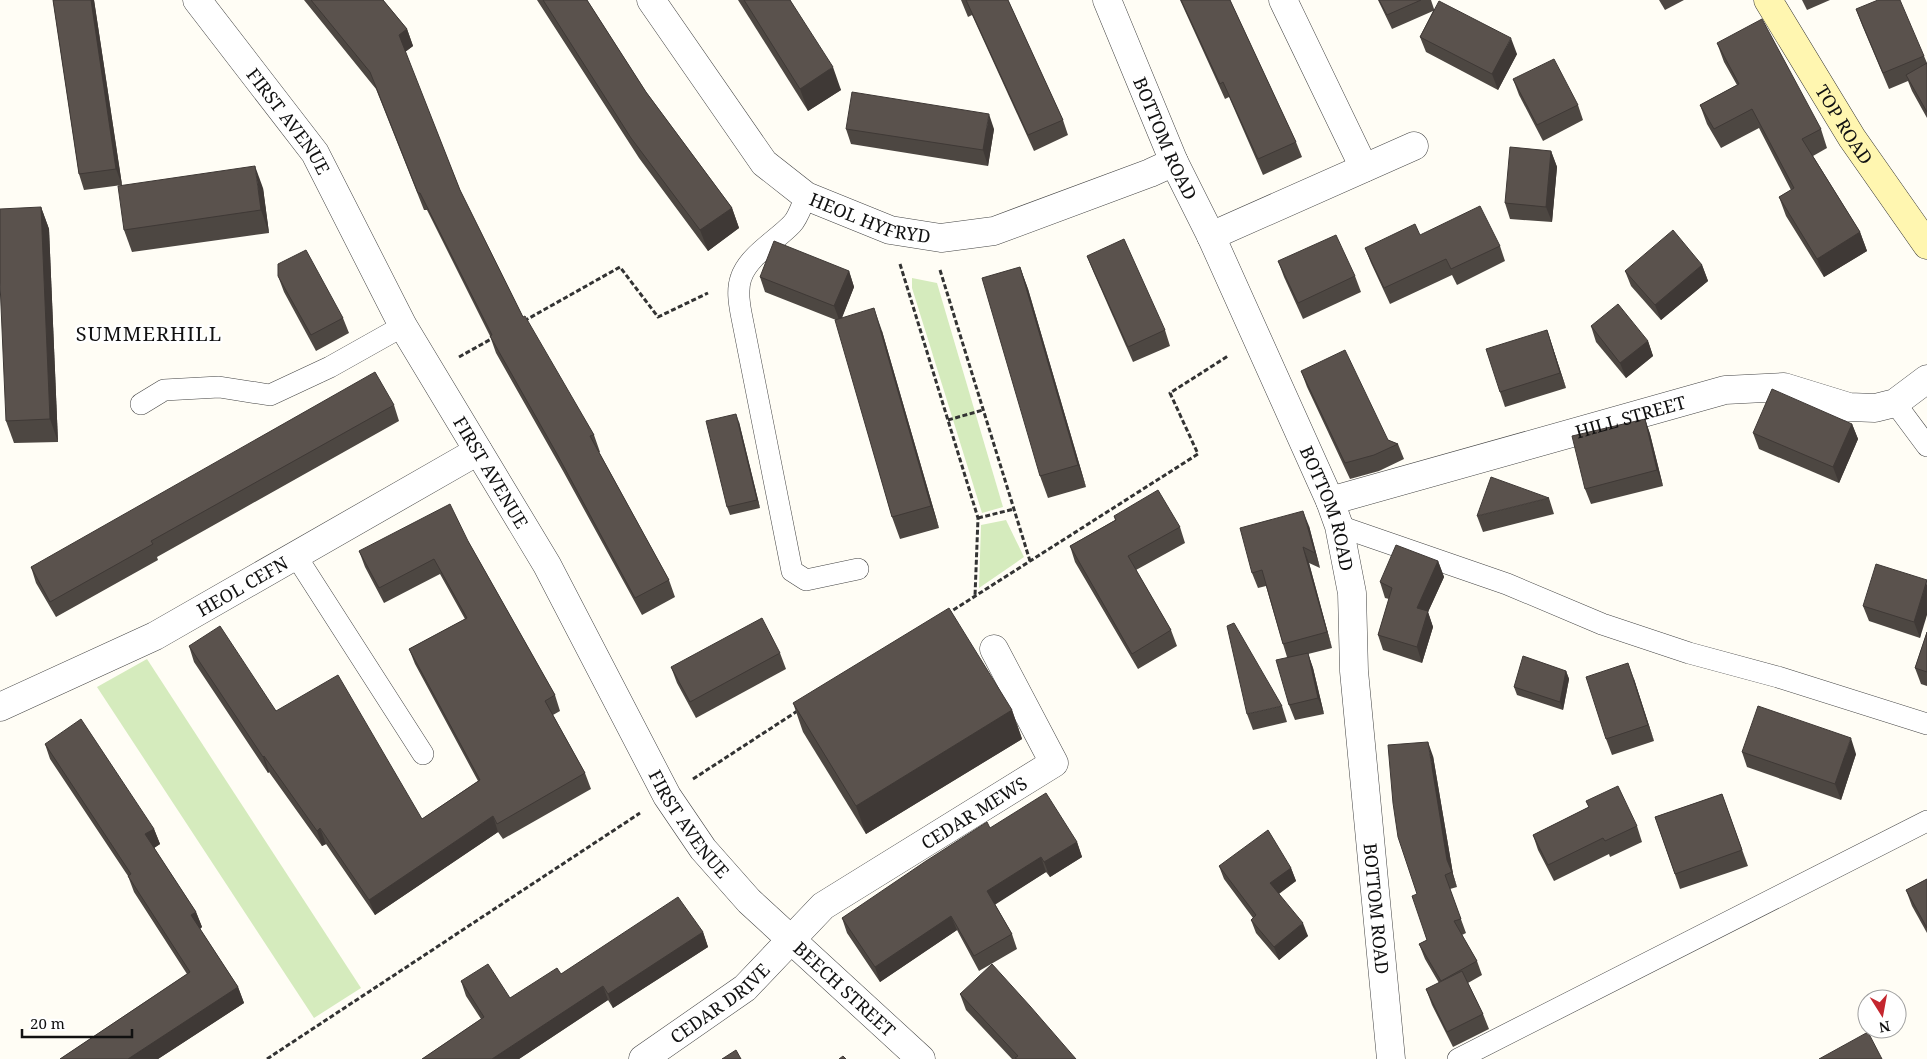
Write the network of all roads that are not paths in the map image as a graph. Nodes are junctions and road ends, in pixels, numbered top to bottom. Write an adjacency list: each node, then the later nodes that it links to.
1 (197, 0): 12 (street, FIRST AVENUE)
2 (651, 0): 9 (street, HEOL HYFRYD)
3 (1107, 0): 7 (street, BOTTOM ROAD)
4 (1283, 0): 8 (street)
5 (1768, 0): 11 (street, TOP ROAD)
6 (1414, 146): 8 (street)
7 (1174, 162): 9 (street, HEOL HYFRYD); 10 (street, BOTTOM ROAD)
8 (1364, 168): 10 (street)
9 (806, 196): 20 (lane)
10 (1210, 236): 18 (street, BOTTOM ROAD)
11 (1927, 245)
12 (403, 326): 15 (lane); 17 (street, FIRST AVENUE)
13 (1927, 379): 14 (street, HILL STREET)
14 (1895, 403): 16 (lane); 18 (street, HILL STREET)
15 (141, 404)
16 (1927, 446)
17 (478, 451): 19 (street, HEOL CEFN); 26 (street, FIRST AVENUE)
18 (1335, 514): 23 (lane); 29 (street, BOTTOM ROAD)
19 (296, 556): 22 (street, HEOL CEFN); 24 (lane)
20 (858, 569)
21 (994, 649): 26 (street, CEDAR MEWS)
22 (0, 707)
23 (1927, 724)
24 (423, 754)
25 (1927, 821): 30 (lane)
26 (790, 939): 27 (street, CEDAR DRIVE); 28 (street, BEECH STREET)
27 (643, 1059)
28 (921, 1059)
29 (1391, 1059)
30 (1458, 1059)

